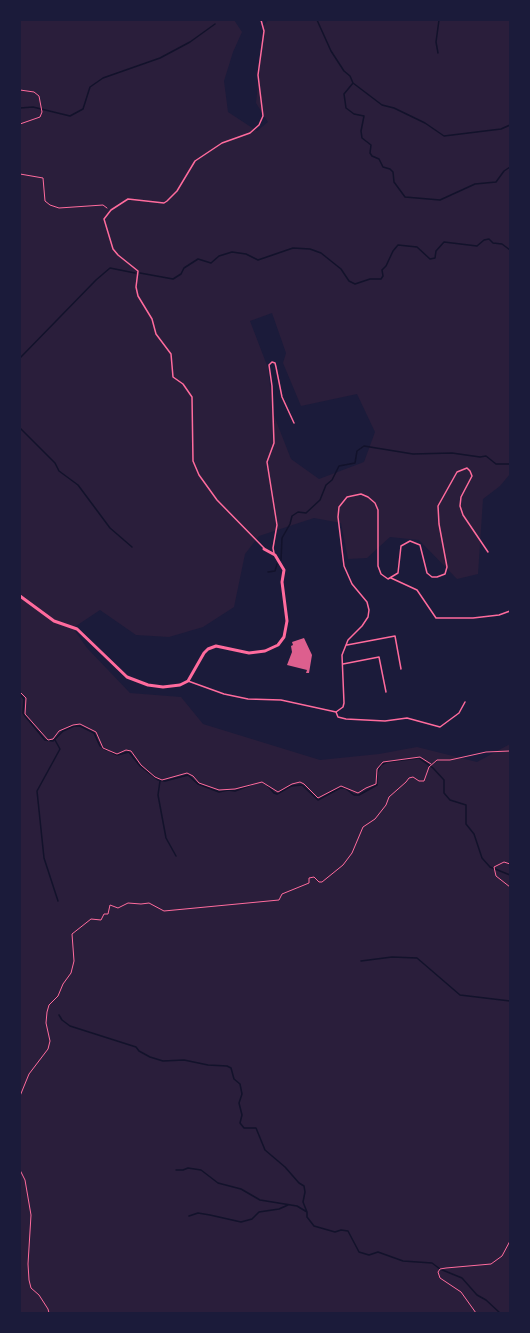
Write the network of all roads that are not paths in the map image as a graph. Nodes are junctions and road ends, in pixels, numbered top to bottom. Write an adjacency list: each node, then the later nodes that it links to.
1 (261, 20): 3 (lane)
2 (294, 423): 5 (lane)
3 (264, 549): 5 (street)
4 (488, 552): 6 (lane)
5 (275, 555): 12 (street)
6 (391, 578): 8 (lane); 9 (lane)
7 (20, 596): 12 (street)
8 (510, 611)
9 (346, 645): 10 (lane); 11 (lane)
10 (343, 664): 13 (lane); 15 (lane)
11 (401, 669)
12 (188, 681): 15 (lane)
13 (386, 692)
14 (465, 702): 15 (lane)
15 (336, 712)

